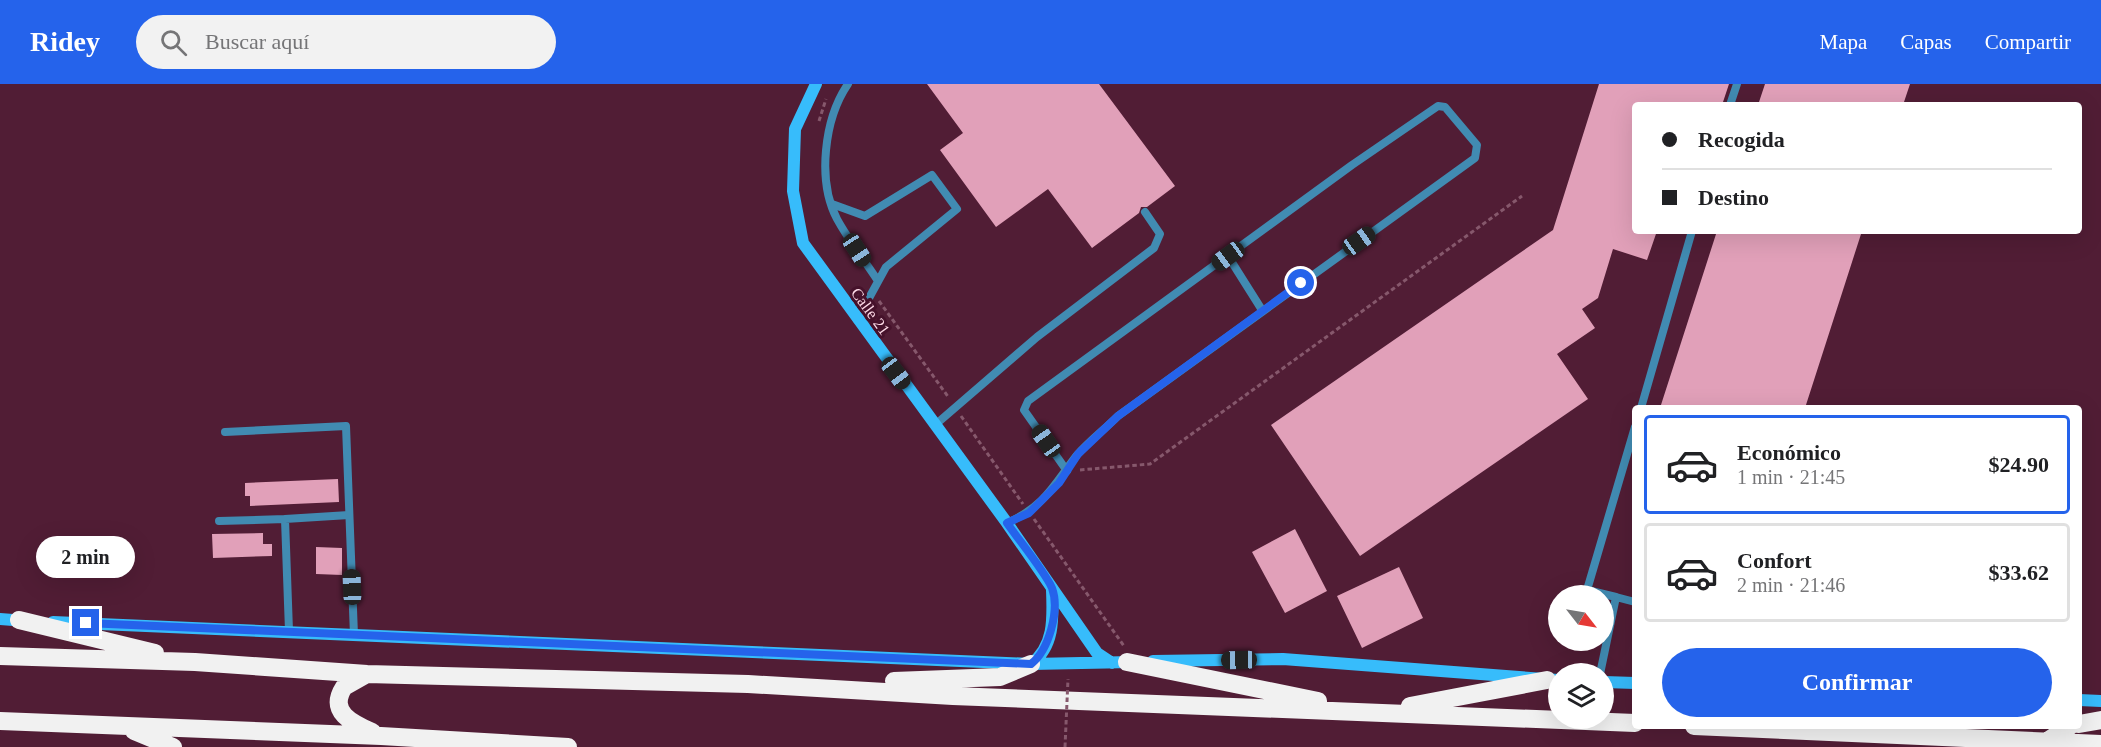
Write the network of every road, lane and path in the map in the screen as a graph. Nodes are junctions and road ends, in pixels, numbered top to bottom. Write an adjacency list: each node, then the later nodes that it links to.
1 (816, 84): 15 (main road, Calle 21)
2 (848, 84): 8 (lane)
3 (1737, 84): 5 (lane)
4 (830, 92): 6 (path)
5 (1731, 102)
6 (816, 131)
7 (1522, 196): 21 (path)
8 (832, 204): 12 (lane); 12 (lane)
9 (1145, 212): 17 (lane)
10 (1691, 234): 16 (lane)
11 (1228, 256): 14 (lane); 14 (lane); 21 (lane)
12 (878, 282): 13 (lane)
13 (873, 292): 15 (lane); 17 (path)
14 (1262, 310): 21 (lane)
15 (857, 320): 18 (main road, Calle 21)
16 (1642, 405)
17 (954, 406): 18 (lane); 22 (path)
18 (934, 425): 26 (main road, Calle 21)
19 (225, 432): 23 (lane)
20 (1632, 437): 28 (lane)
21 (1067, 471): 22 (lane)
22 (1029, 513): 26 (lane); 35 (path)
23 (349, 515): 24 (lane); 33 (lane)
24 (285, 519): 25 (lane); 32 (lane)
25 (219, 521)
26 (1007, 523): 27 (main road, Calle 21)
27 (1052, 589): 35 (main road, Calle 21); 38 (main road)
28 (1616, 597): 29 (lane); 37 (lane)
29 (1632, 601)
30 (0, 619): 31 (main road)
31 (19, 620): 32 (main road); 36 (highway)
32 (289, 632): 33 (main road)
33 (354, 634): 38 (main road)
34 (0, 656): 36 (highway)
35 (1122, 659): 38 (main road); 41 (main road); 48 (highway)
36 (195, 662): 39 (highway)
37 (1602, 663)
38 (1031, 664): 45 (highway)
39 (367, 674): 45 (highway); 56 (highway)
40 (1068, 679): 61 (path, bridge)
41 (1548, 680)
42 (1548, 681): 48 (highway)
43 (1614, 682): 44 (main road)
44 (1632, 683)
45 (883, 692): 48 (highway)
46 (2082, 700): 47 (main road)
47 (2101, 701)
48 (1375, 712): 51 (highway)
49 (2101, 720): 52 (highway)
50 (0, 721): 53 (highway)
51 (1632, 723)
52 (2082, 723)
53 (122, 726): 56 (highway); 59 (highway)
54 (1760, 729): 57 (highway)
55 (2066, 729): 57 (highway)
56 (381, 736): 60 (highway)
57 (2046, 742): 58 (highway)
58 (2101, 744)
59 (173, 747)
60 (568, 747)
61 (1065, 747)

